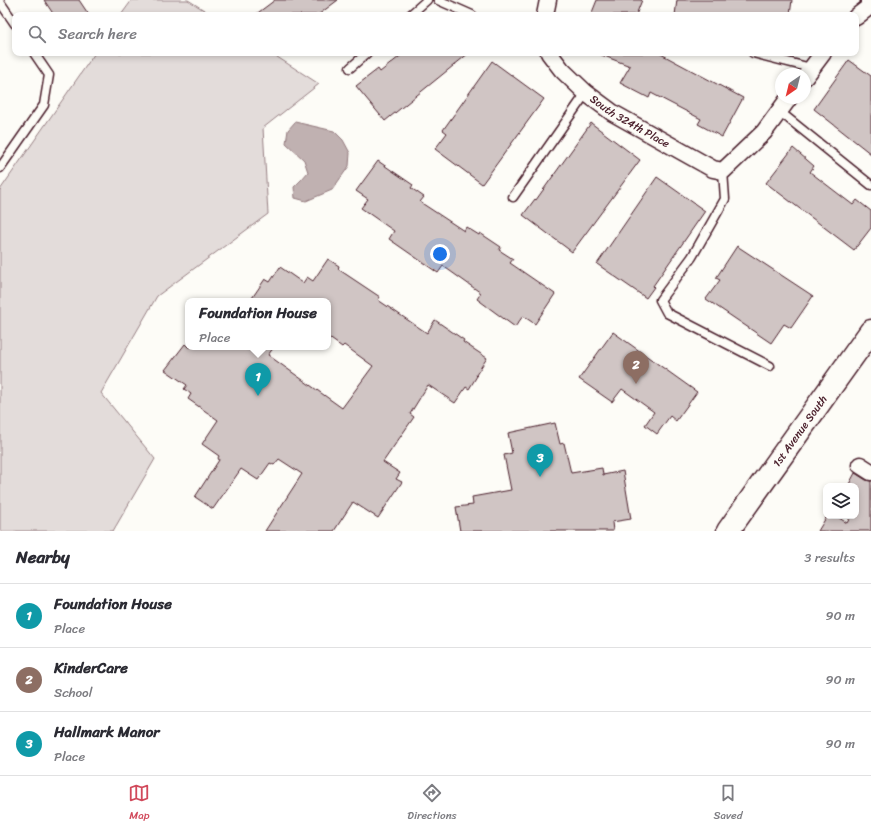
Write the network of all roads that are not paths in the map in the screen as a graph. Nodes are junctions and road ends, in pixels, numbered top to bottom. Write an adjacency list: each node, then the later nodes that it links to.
1 (427, 0): 6 (lane)
2 (438, 0): 7 (lane)
3 (548, 0): 8 (street)
4 (0, 2): 10 (lane)
5 (870, 5): 9 (street)
6 (413, 12)
7 (465, 12)
8 (546, 12)
9 (859, 14)
10 (12, 20)
11 (36, 56): 22 (lane)
12 (363, 56): 16 (lane)
13 (552, 56): 19 (street, South 324th Place)
14 (761, 56): 17 (lane)
15 (820, 56): 18 (street)
16 (350, 68)
17 (796, 68)
18 (811, 68)
19 (586, 93): 23 (street, South 324th Place); 25 (lane)
20 (784, 104): 21 (street)
21 (779, 111): 23 (street); 24 (lane)
22 (0, 168)
23 (723, 171): 27 (lane)
24 (871, 185)
25 (513, 197)
26 (871, 331): 28 (main road, 1st Avenue South)
27 (770, 366)
28 (735, 528)

